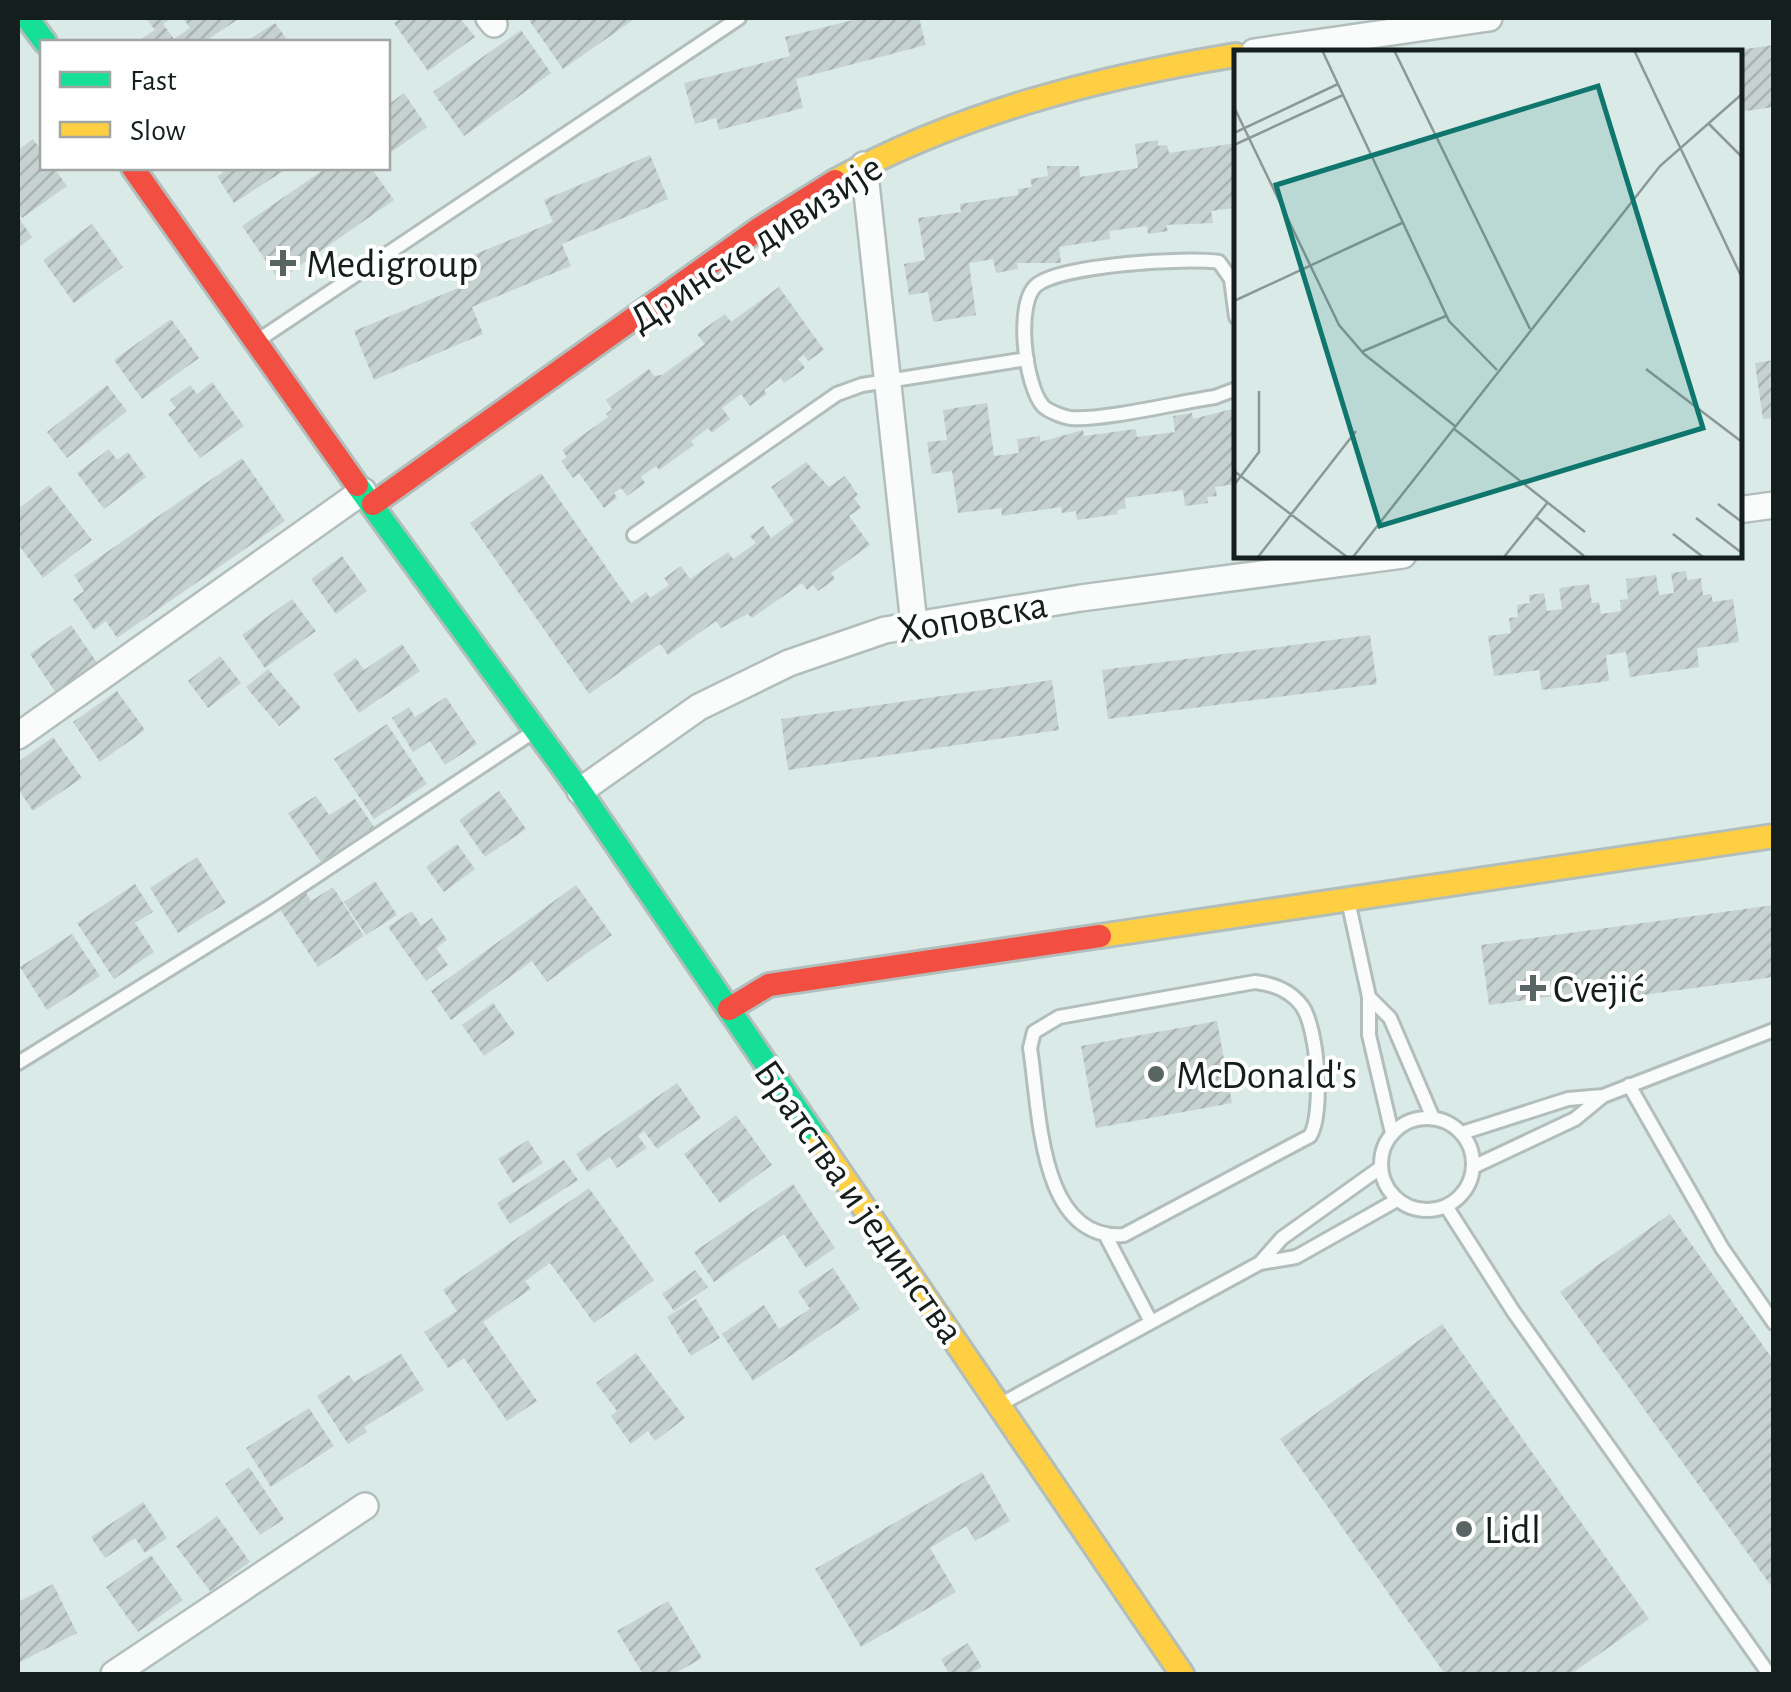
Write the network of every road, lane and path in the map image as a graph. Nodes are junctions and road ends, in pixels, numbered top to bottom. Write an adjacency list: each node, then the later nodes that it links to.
1 (27, 18): 5 (street)
2 (739, 18): 11 (lane)
3 (1488, 18): 4 (street)
4 (1352, 36): 6 (street)
5 (43, 40)
6 (1266, 50)
7 (1234, 55): 8 (street, Дринске дивизије)
8 (864, 165): 13 (street); 15 (street, Дринске дивизије)
9 (134, 170): 11 (street, Братства и јединства)
10 (1234, 298): 12 (lane)
11 (256, 342): 15 (street, Братства и јединства)
12 (1028, 358): 13 (lane); 14 (lane)
13 (888, 380): 18 (lane); 20 (street)
14 (1234, 390)
15 (368, 498): 21 (street, Братства и јединства); 22 (street)
16 (1774, 505): 17 (street)
17 (1741, 510)
18 (634, 535)
19 (1382, 558): 20 (street, Хоповска)
20 (914, 624): 23 (street, Хоповска)
21 (534, 730): 23 (street, Братства и јединства); 29 (lane)
22 (18, 736)
23 (580, 791): 27 (street, Братства и јединства)
24 (1774, 836): 25 (street)
25 (1348, 898): 26 (lane); 27 (street)
26 (1368, 997): 32 (lane); 33 (lane)
27 (728, 1010): 43 (street, Братства и јединства)
28 (1774, 1030): 30 (lane)
29 (18, 1063)
30 (1629, 1085): 31 (lane); 42 (lane)
31 (1603, 1096): 34 (lane); 35 (lane)
32 (1433, 1118): 33 (lane); 34 (lane)
33 (1392, 1133): 36 (lane)
34 (1462, 1133): 35 (lane)
35 (1473, 1167): 38 (lane)
36 (1380, 1168): 37 (lane); 40 (lane)
37 (1398, 1200): 38 (lane); 40 (lane)
38 (1446, 1206): 47 (lane)
39 (1106, 1236): 39 (lane); 41 (lane)
40 (1260, 1263): 41 (lane)
41 (1150, 1320): 43 (lane)
42 (1774, 1323)
43 (999, 1406): 46 (street, Братства и јединства)
44 (364, 1506): 45 (street)
45 (114, 1674)
46 (1182, 1674)
47 (1769, 1674)

